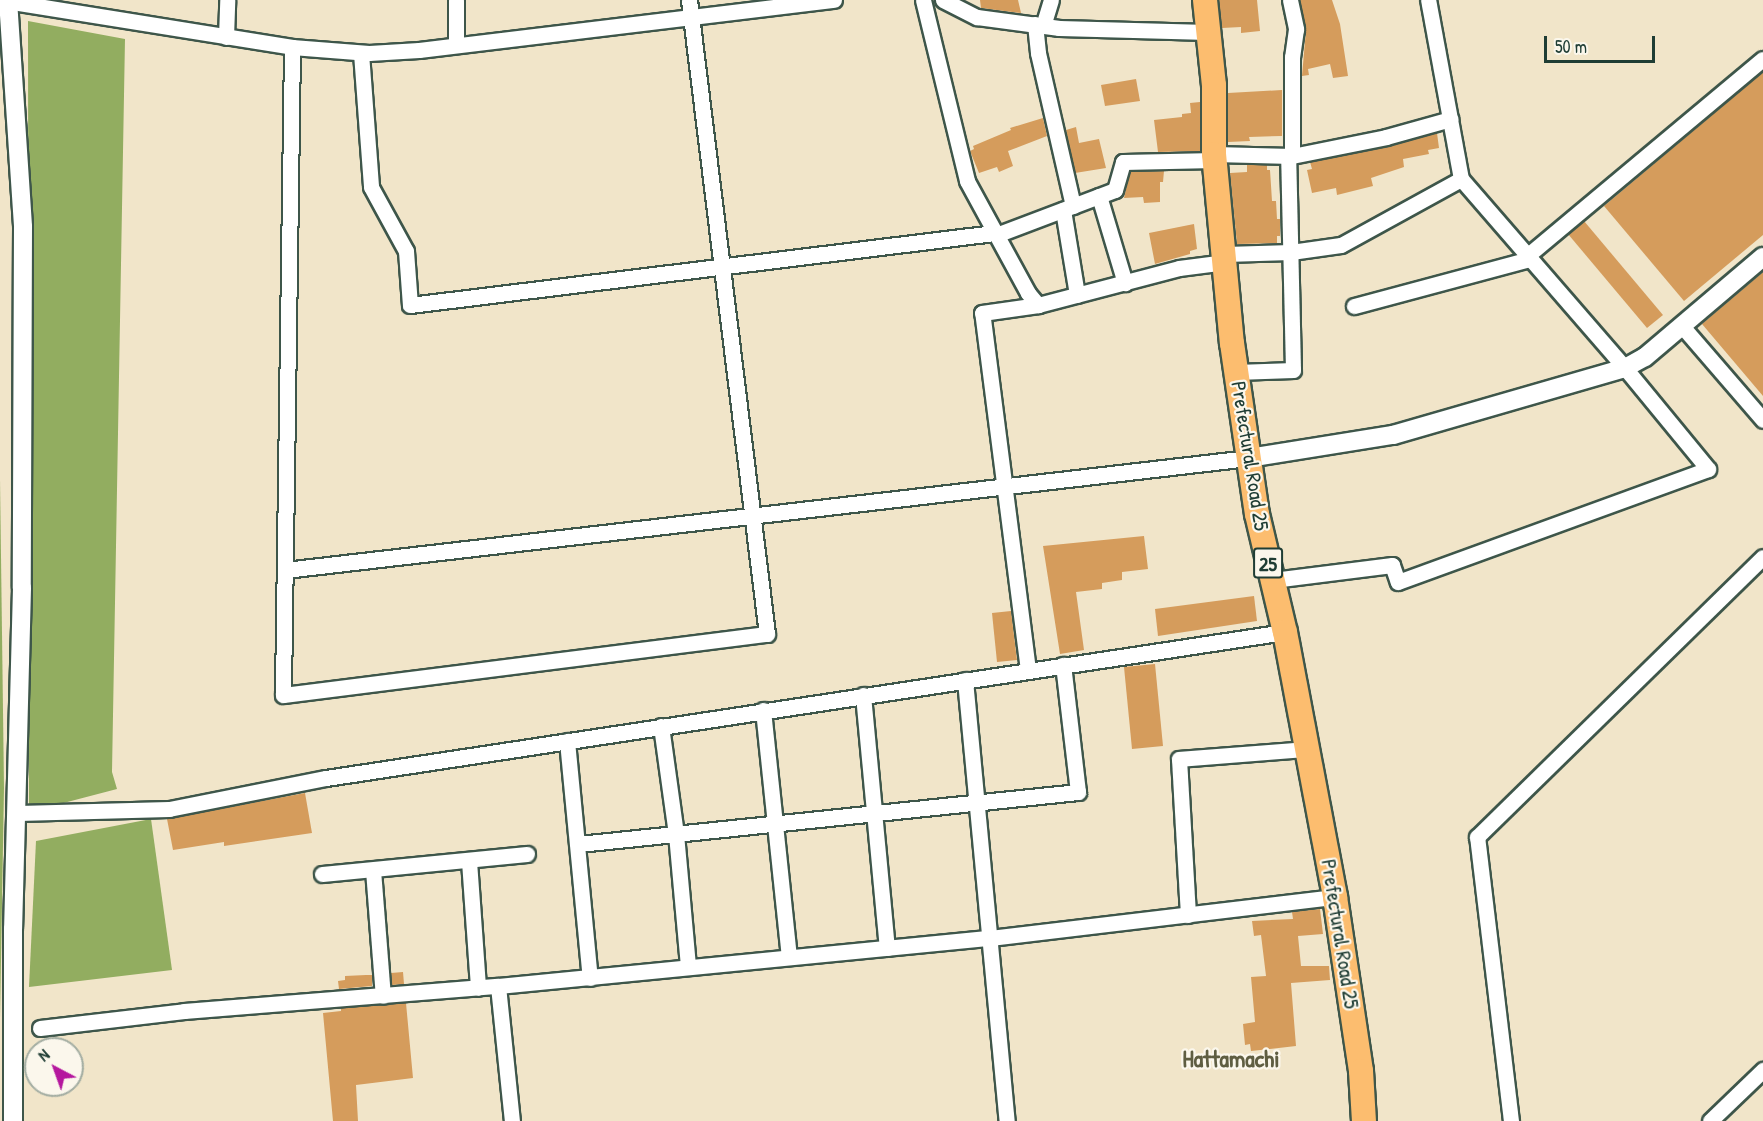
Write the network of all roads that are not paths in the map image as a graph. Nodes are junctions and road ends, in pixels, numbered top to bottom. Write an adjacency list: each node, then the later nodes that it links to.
1 (0, 0): 2 (street)
2 (8, 0): 16 (street); 58 (street)
3 (227, 0): 16 (street)
4 (456, 0): 17 (street)
5 (689, 0): 13 (street)
6 (834, 0): 13 (street)
7 (923, 0): 27 (street)
8 (943, 0): 14 (street)
9 (1051, 0): 14 (street)
10 (1204, 0): 15 (main road, Prefectural Road 25 / 25)
11 (1290, 0): 22 (street)
12 (1428, 0): 21 (street)
13 (691, 19): 17 (street); 32 (street)
14 (1039, 25): 15 (street); 26 (street)
15 (1208, 32): 23 (main road, Prefectural Road 25 / 25)
16 (226, 37): 18 (street)
17 (456, 44): 19 (street)
18 (292, 47): 19 (street); 45 (street)
19 (361, 53): 32 (street)
20 (1763, 59): 29 (street)
21 (1451, 119): 22 (street); 24 (street)
22 (1291, 156): 23 (street); 28 (street)
23 (1215, 157): 25 (street); 31 (main road, Prefectural Road 25 / 25)
24 (1461, 179): 28 (street); 29 (street)
25 (1099, 196): 26 (street); 33 (street)
26 (1068, 208): 27 (street); 34 (street)
27 (995, 234): 32 (street); 35 (street)
28 (1291, 252): 31 (street); 39 (street)
29 (1529, 257): 36 (street); 38 (street)
30 (1763, 257): 37 (street)
31 (1226, 258): 33 (street); 39 (main road, Prefectural Road 25 / 25)
32 (720, 267): 43 (street)
33 (1125, 283): 34 (street)
34 (1077, 295): 35 (street)
35 (1038, 305): 42 (street)
36 (1354, 306)
37 (1682, 326): 38 (street); 40 (street)
38 (1625, 368): 41 (street); 46 (street)
39 (1236, 372): 41 (main road, Prefectural Road 25 / 25)
40 (1763, 420)
41 (1249, 458): 42 (street); 46 (main road, Prefectural Road 25 / 25)
42 (1002, 486): 43 (street); 49 (street)
43 (751, 515): 45 (street); 45 (street)
44 (1763, 557): 82 (street)
45 (285, 570)
46 (1272, 580): 47 (main road, Prefectural Road 25 / 25)
47 (1285, 632): 48 (street); 55 (main road, Prefectural Road 25 / 25)
48 (1063, 665): 49 (street); 56 (street)
49 (1028, 670): 50 (street)
50 (965, 680): 51 (street); 56 (street)
51 (863, 695): 52 (street); 57 (street)
52 (763, 710): 53 (street); 59 (street)
53 (661, 726): 54 (street); 60 (street)
54 (567, 741): 58 (street); 61 (street)
55 (1307, 749): 66 (main road, Prefectural Road 25 / 25); 67 (street)
56 (975, 801): 57 (street); 68 (street)
57 (876, 812): 59 (street); 69 (street)
58 (18, 813): 78 (street)
59 (776, 822): 60 (street); 70 (street)
60 (676, 834): 61 (street); 71 (street)
61 (579, 844): 72 (street)
62 (527, 854): 63 (street)
63 (469, 861): 64 (street); 74 (street)
64 (373, 870): 65 (street); 75 (street)
65 (322, 874)
66 (1332, 902): 67 (street); 81 (main road, Prefectural Road 25 / 25)
67 (1188, 915): 68 (street)
68 (990, 939): 69 (street); 80 (street)
69 (887, 948): 70 (street)
70 (789, 957): 71 (street)
71 (688, 966): 72 (street)
72 (590, 978): 73 (street)
73 (498, 986): 74 (street); 79 (street)
74 (478, 988): 75 (street)
75 (383, 996): 76 (street)
76 (40, 1028)
77 (1763, 1070): 83 (street)
78 (13, 1121)
79 (512, 1121)
80 (1007, 1121)
81 (1364, 1121)
82 (1511, 1121)
83 (1710, 1121)

